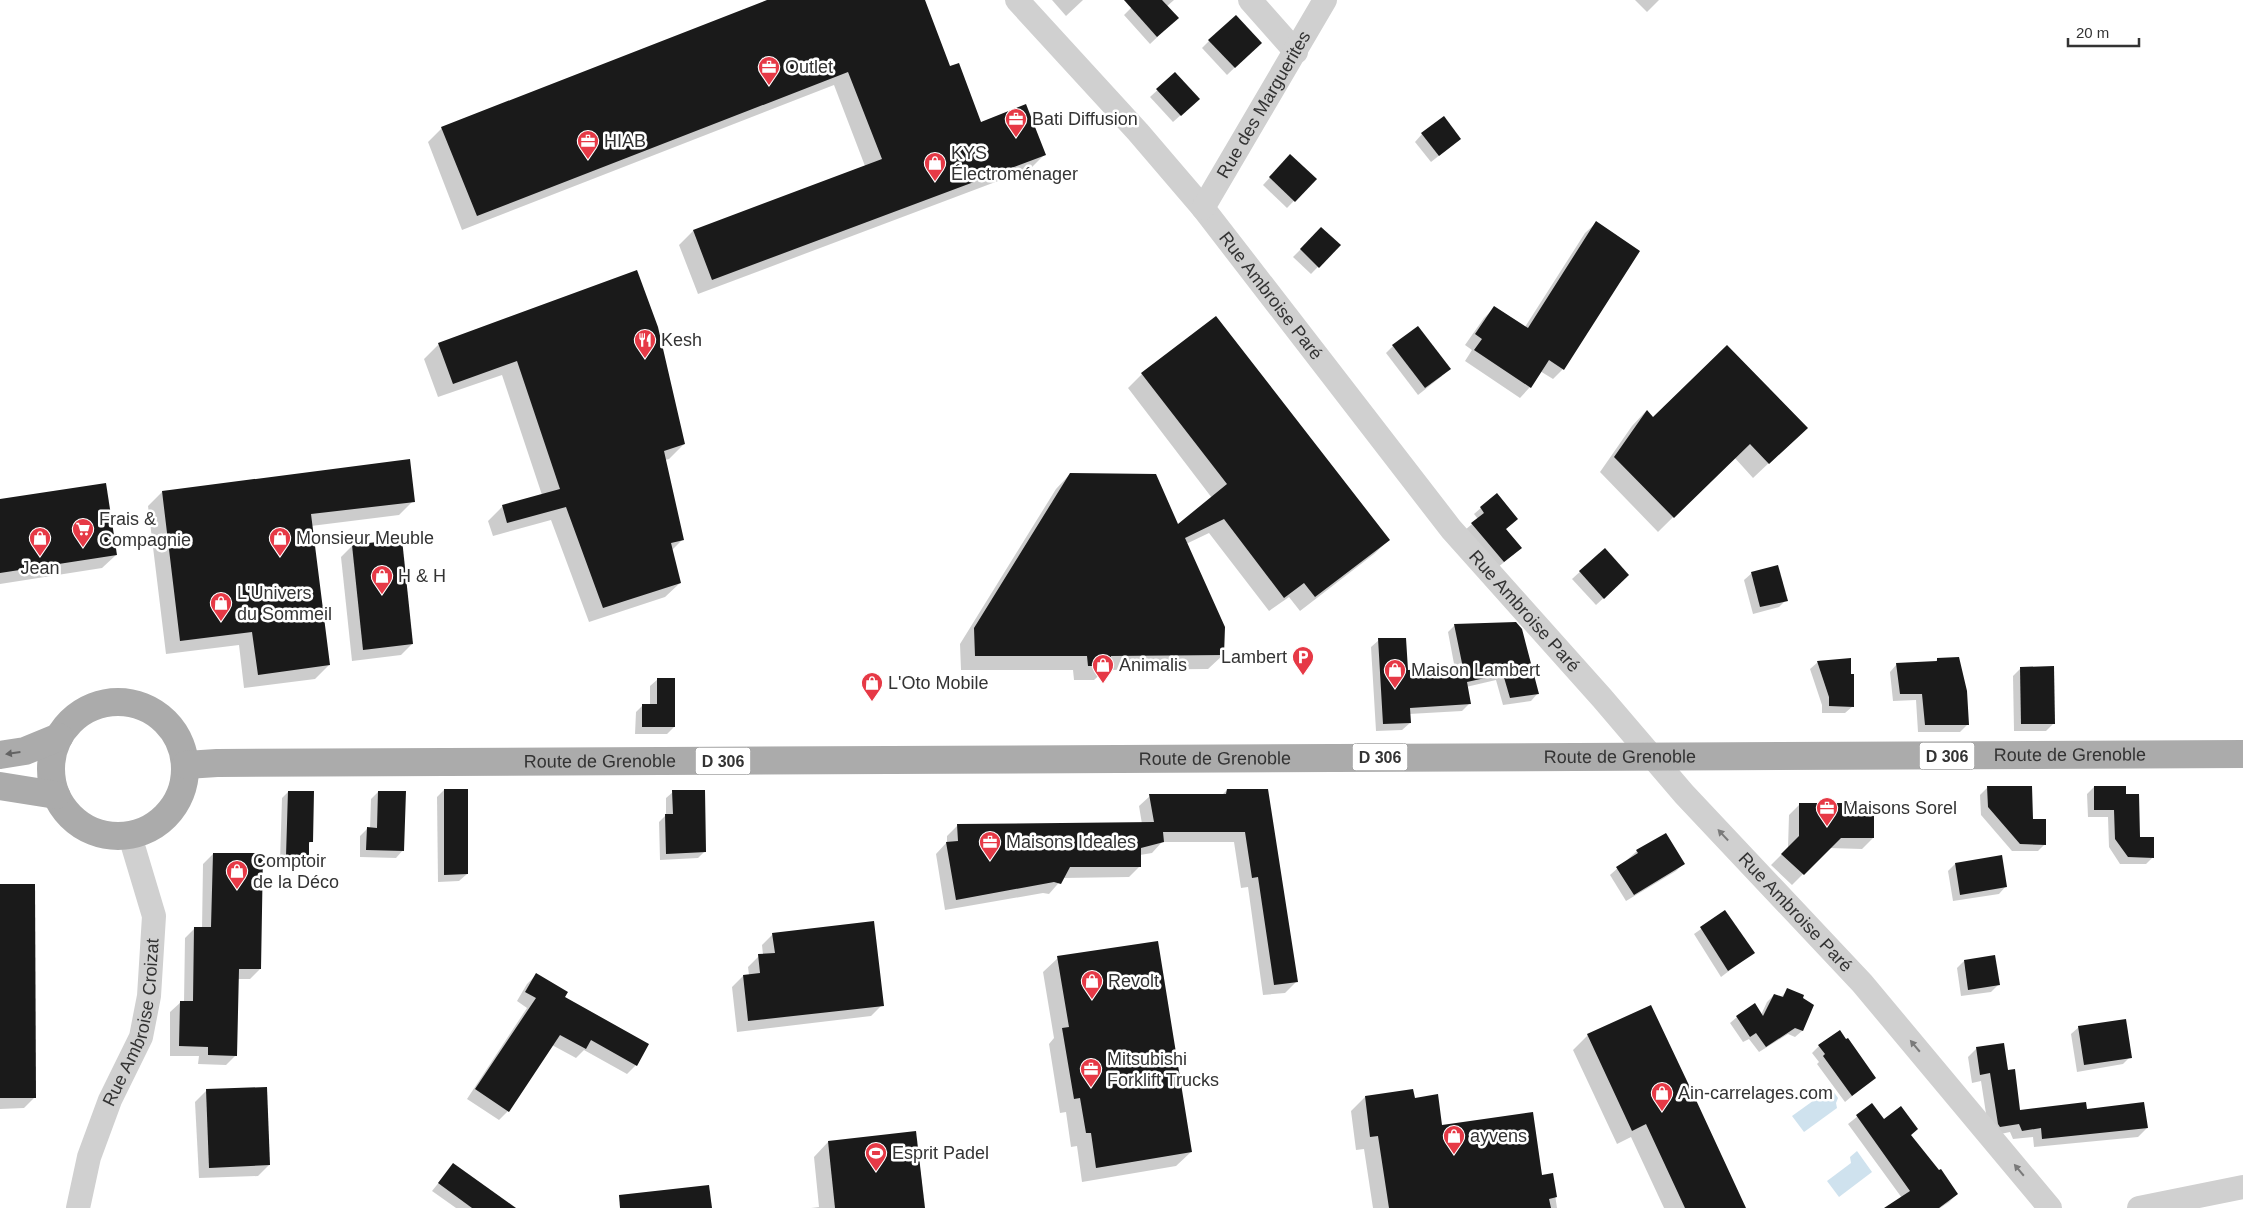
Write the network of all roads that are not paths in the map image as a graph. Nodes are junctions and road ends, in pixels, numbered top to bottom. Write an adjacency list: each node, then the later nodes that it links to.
1 (1017, 0): 5 (street, Rue Ambroise Paré)
2 (1250, 0): 4 (street)
3 (1325, 0): 4 (street, Rue des Marguerites)
4 (1296, 52): 5 (street, Rue des Marguerites)
5 (1203, 208): 9 (street, Rue Ambroise Paré)
6 (59, 737): 8 (main road, one-way to 8); 10 (main road); 12 (main road)
7 (2243, 754): 9 (main road, Route de Grenoble / D 306)
8 (0, 755)
9 (1652, 758): 10 (main road, Route de Grenoble / D 306); 16 (street, Rue Ambroise Paré, one-way to 9)
10 (186, 765): 13 (main road)
11 (0, 786): 12 (main road)
12 (56, 795): 13 (main road)
13 (130, 836): 15 (street, Rue Ambroise Croizat)
14 (2243, 1187): 17 (street)
15 (78, 1208)
16 (2050, 1208)
17 (2139, 1208)

